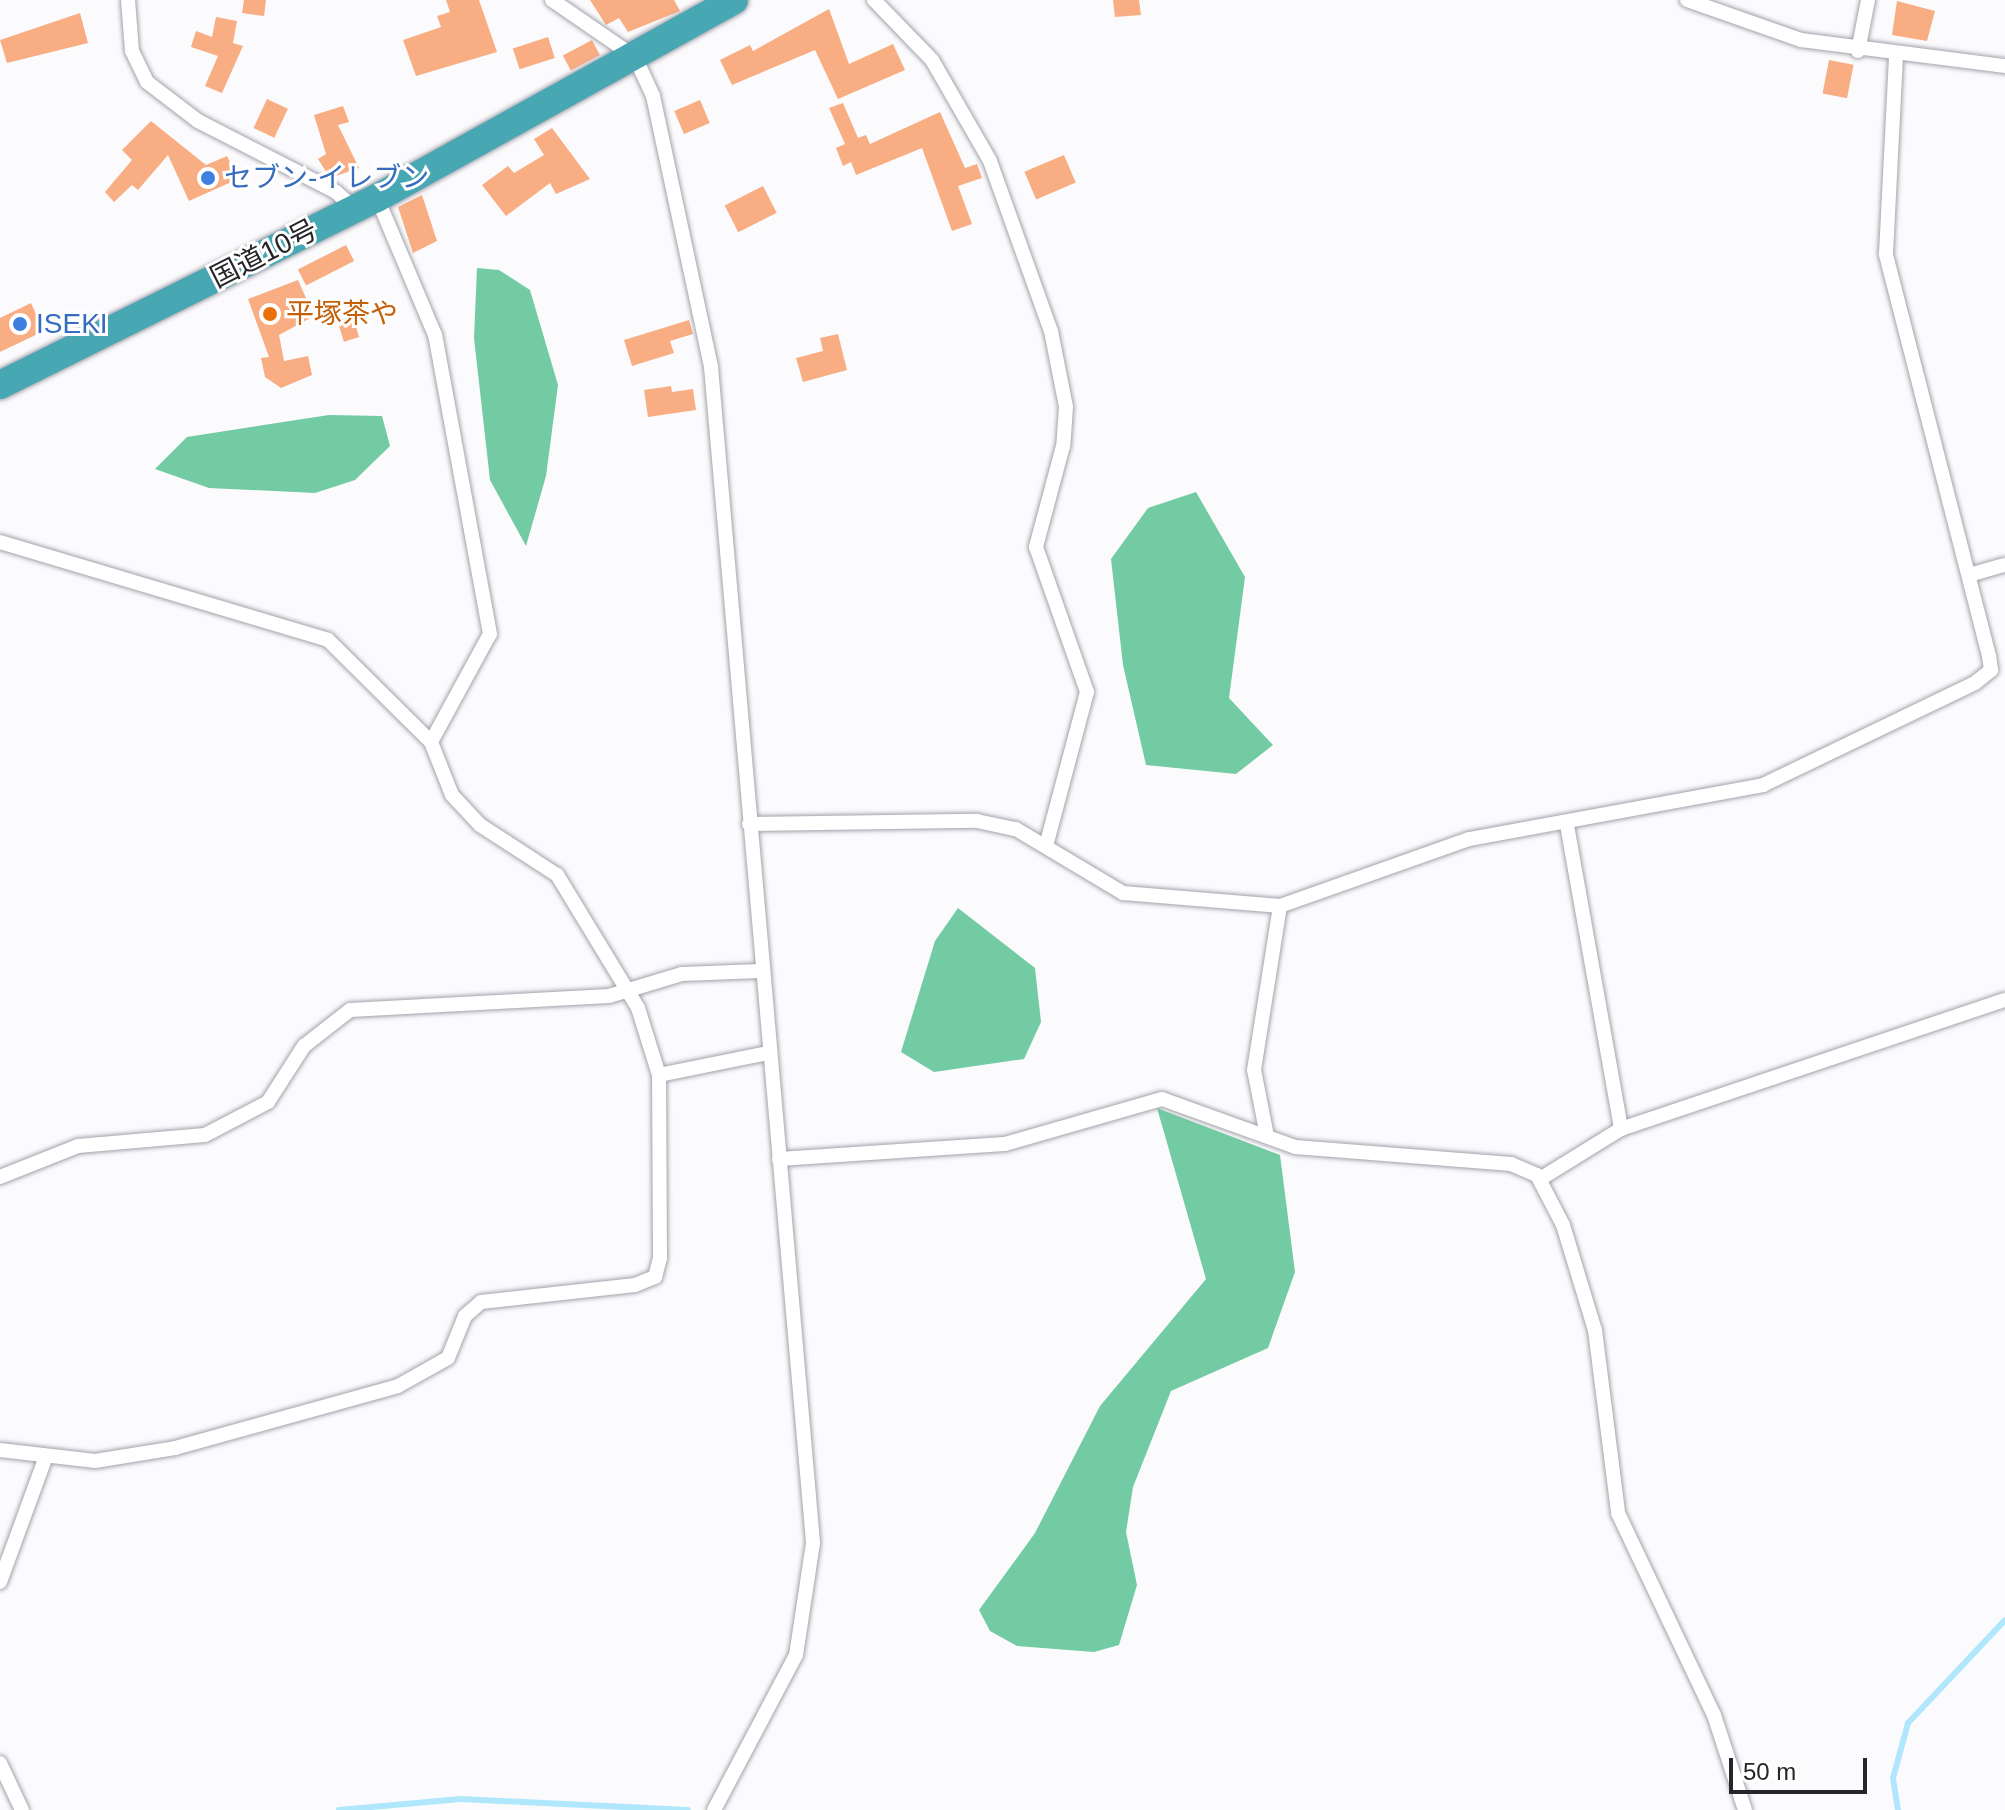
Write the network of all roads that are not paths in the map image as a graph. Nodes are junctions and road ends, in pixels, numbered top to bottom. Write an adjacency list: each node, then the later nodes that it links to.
1 (128, 0): 12 (street)
2 (552, 0): 10 (street)
3 (734, 0): 7 (highway, 国道10号)
4 (874, 0): 20 (street)
5 (1687, 0): 8 (street)
6 (1868, 0): 8 (street)
7 (704, 7): 10 (highway, 国道10号)
8 (1858, 51): 9 (street)
9 (1896, 56): 11 (street); 16 (street)
10 (635, 57): 12 (highway, 国道10号); 18 (street)
11 (2005, 66)
12 (365, 203): 13 (highway, 国道10号); 17 (street)
13 (0, 385)
14 (0, 542): 17 (street)
15 (2005, 565): 16 (street)
16 (1969, 575): 19 (street)
17 (431, 742): 23 (street)
18 (749, 824): 20 (street); 22 (street)
19 (1567, 825): 21 (street); 27 (street)
20 (1046, 846): 21 (street)
21 (1280, 906): 28 (street)
22 (760, 971): 23 (street); 25 (street)
23 (627, 990): 26 (street); 30 (street)
24 (2005, 1000): 27 (street)
25 (768, 1053): 26 (street); 29 (street)
26 (659, 1075): 33 (street)
27 (1621, 1129): 31 (street)
28 (1267, 1136): 29 (street); 31 (street)
29 (779, 1159): 37 (street)
30 (0, 1177)
31 (1540, 1179): 38 (street)
32 (0, 1450): 33 (street)
33 (45, 1459): 34 (street)
34 (0, 1582)
35 (0, 1763): 36 (street)
36 (22, 1810)
37 (714, 1810)
38 (1745, 1810)

